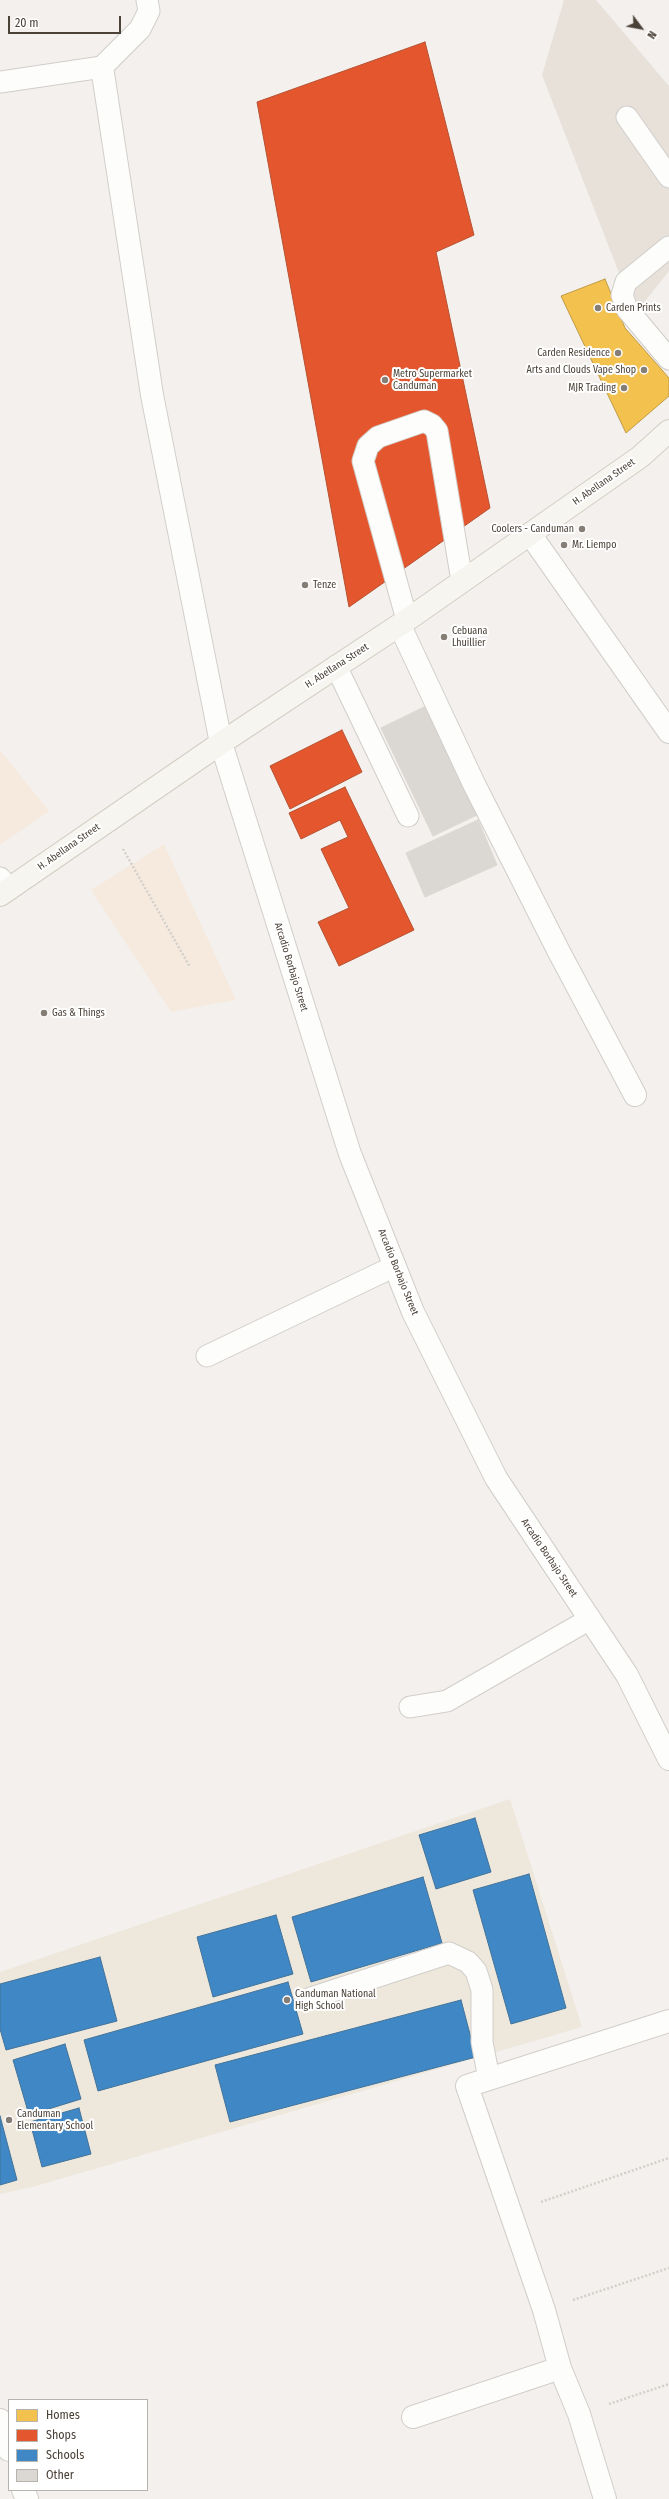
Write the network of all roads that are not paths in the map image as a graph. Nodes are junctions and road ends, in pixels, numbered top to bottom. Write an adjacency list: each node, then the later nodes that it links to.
1 (153, 4): 2 (lane)
2 (102, 67): 3 (lane); 14 (street, Arcadio Borbajo Street)
3 (0, 82)
4 (627, 117): 5 (lane)
5 (669, 177)
6 (669, 247): 7 (lane)
7 (669, 359)
8 (669, 430): 9 (main road, H. Abellana Street)
9 (530, 534): 10 (main road, H. Abellana Street); 13 (street)
10 (462, 581): 11 (main road, H. Abellana Street); 11 (lane)
11 (403, 623): 12 (main road, H. Abellana Street); 17 (street)
12 (336, 666): 14 (main road, H. Abellana Street); 15 (lane)
13 (669, 732)
14 (221, 743): 16 (main road, H. Abellana Street); 18 (street, Arcadio Borbajo Street)
15 (408, 816)
16 (3, 887)
17 (635, 1095)
18 (395, 1266): 19 (lane); 20 (street, Arcadio Borbajo Street)
19 (207, 1356)
20 (590, 1619): 21 (lane); 22 (street, Arcadio Borbajo Street)
21 (410, 1707)
22 (669, 1759)
23 (312, 1998): 25 (lane)
24 (669, 2021): 25 (street)
25 (489, 2079): 26 (street)
26 (560, 2368): 27 (street); 30 (street)
27 (413, 2417)
28 (0, 2420): 29 (street)
29 (8, 2447)
30 (605, 2499)

